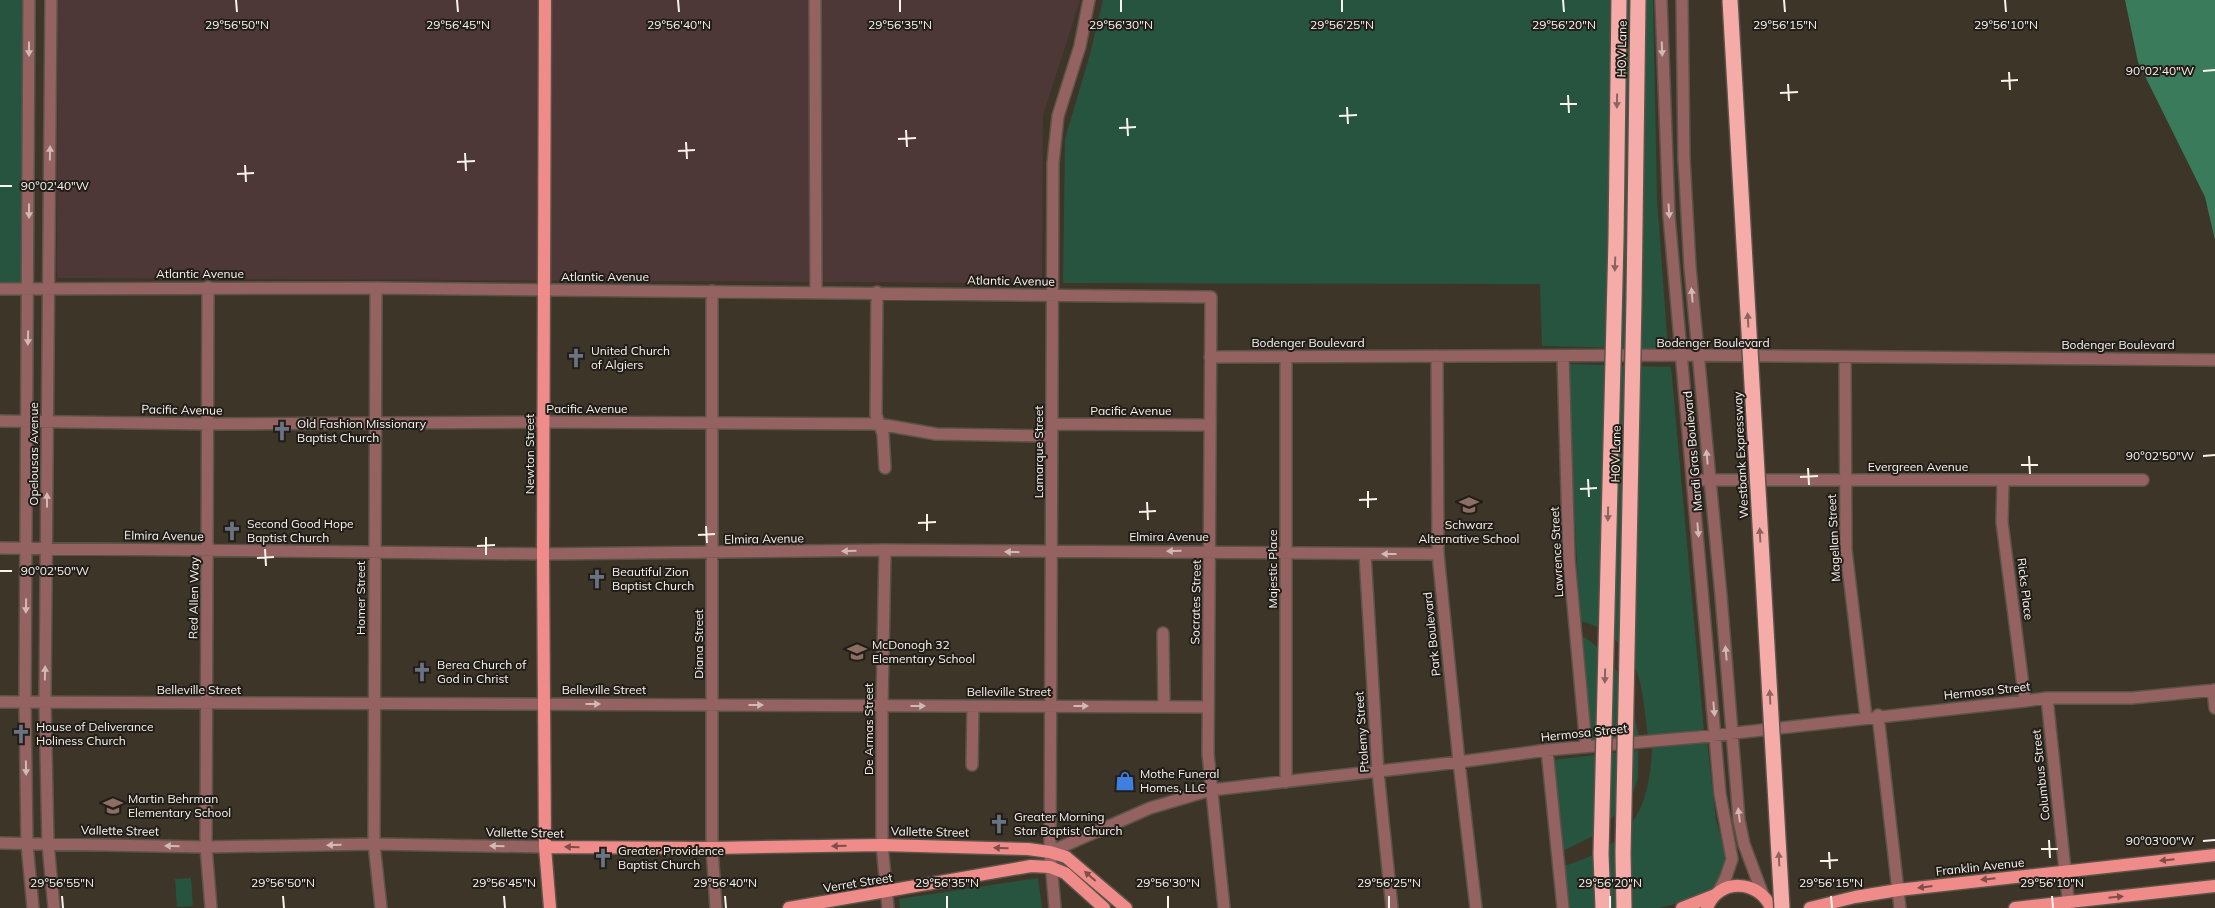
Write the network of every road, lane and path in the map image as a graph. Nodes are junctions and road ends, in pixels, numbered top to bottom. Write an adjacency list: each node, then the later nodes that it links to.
1 (29, 0): 15 (street, Opelousas Avenue, one-way to 15)
2 (51, 0): 14 (street, Opelousas Avenue, one-way to 2)
3 (545, 0): 16 (main road, Newton Street)
4 (815, 0): 18 (street)
5 (1089, 0): 20 (street, Lamarque Street)
6 (1619, 0): 120 (highway, one-way to 120, bridge)
7 (1638, 0): 121 (highway, HOV Lane, bridge)
8 (1661, 0): 22 (street, Mardi Gras Boulevard, one-way to 22)
9 (1682, 0): 26 (street, Mardi Gras Boulevard, one-way to 9)
10 (1730, 0): 124 (highway, Westbank Expressway, one-way to 10, bridge)
11 (208, 287): 12 (street, Atlantic Avenue); 14 (street, Atlantic Avenue); 36 (street, Red Allen Way)
12 (376, 288): 16 (street, Atlantic Avenue); 34 (street, Homer Street)
13 (0, 289): 15 (street, Atlantic Avenue)
14 (48, 289): 15 (street, Atlantic Avenue); 32 (street, Opelousas Avenue)
15 (29, 290): 31 (street, Opelousas Avenue, one-way to 31)
16 (544, 290): 17 (street, Atlantic Avenue); 33 (main road, Newton Street)
17 (712, 291): 18 (street, Atlantic Avenue); 35 (street, Diana Street)
18 (816, 292): 19 (street, Atlantic Avenue)
19 (877, 292): 20 (street, Atlantic Avenue); 37 (street)
20 (1052, 295): 21 (street, Atlantic Avenue); 39 (street, Lamarque Street)
21 (1211, 296): 28 (street, Socrates Street)
22 (1681, 355): 25 (street, Bodenger Boulevard); 26 (street, Bodenger Boulevard); 44 (street, Mardi Gras Boulevard)
23 (1286, 356): 24 (street, Bodenger Boulevard); 28 (street, Bodenger Boulevard); 53 (street, Majestic Place)
24 (1438, 356): 25 (street, Bodenger Boulevard); 58 (street, Park Boulevard)
25 (1563, 356): 80 (street, Lawrence Street)
26 (1698, 356): 27 (street, Bodenger Boulevard); 41 (street, Mardi Gras Boulevard, one-way to 26)
27 (1845, 357): 29 (street, Bodenger Boulevard); 42 (street, Magellan Street)
28 (1210, 358): 38 (street, Socrates Street)
29 (2215, 360)
30 (0, 420): 31 (street, Pacific Avenue)
31 (27, 421): 32 (street, Pacific Avenue); 47 (street, Opelousas Avenue)
32 (48, 421): 36 (street, Pacific Avenue); 48 (street, Opelousas Avenue, one-way to 32)
33 (544, 422): 34 (street, Pacific Avenue); 35 (street, Pacific Avenue); 56 (main road, Newton Street)
34 (376, 423): 36 (street, Pacific Avenue); 54 (street, Homer Street)
35 (714, 423): 37 (street, Pacific Avenue); 55 (street, Diana Street)
36 (209, 424): 50 (street, Red Allen Way)
37 (879, 424): 39 (street, Pacific Avenue); 40 (street)
38 (1210, 425): 39 (street, Pacific Avenue); 51 (street, Socrates Street)
39 (1052, 430): 52 (street, Lamarque Street)
40 (884, 468)
41 (1709, 480): 42 (street, Evergreen Avenue); 44 (street, Evergreen Avenue); 78 (street, Mardi Gras Boulevard, one-way to 41)
42 (1845, 480): 45 (street, Evergreen Avenue); 77 (street, Magellan Street)
43 (2143, 480): 45 (street, Evergreen Avenue)
44 (1693, 481): 79 (street, Mardi Gras Boulevard, one-way to 79)
45 (2003, 481): 62 (street, Ricks Place)
46 (0, 548): 47 (street, Elmira Avenue)
47 (27, 548): 48 (street, Elmira Avenue); 64 (street, Opelousas Avenue, one-way to 64)
48 (47, 548): 50 (street, Elmira Avenue); 65 (street, Opelousas Avenue, one-way to 48)
49 (885, 550): 52 (street, Elmira Avenue, one-way to 49); 55 (street, Elmira Avenue, one-way to 55); 70 (street, De Armas Street)
50 (208, 551): 54 (street, Elmira Avenue); 66 (street, Red Allen Way)
51 (1210, 551): 52 (street, Elmira Avenue, one-way to 52); 53 (street, Elmira Avenue); 74 (street, Socrates Street)
52 (1052, 552): 72 (street, Lamarque Street)
53 (1287, 552): 57 (street, Elmira Avenue); 85 (street, Majestic Place)
54 (375, 553): 56 (street, Elmira Avenue); 67 (street, Homer Street)
55 (713, 553): 56 (street, Elmira Avenue); 69 (street, Diana Street)
56 (543, 554): 68 (main road, Newton Street)
57 (1365, 554): 58 (street, Elmira Avenue, one-way to 57); 84 (street, Ptolemy Street)
58 (1438, 554): 82 (street, Park Boulevard)
59 (1163, 633): 73 (street)
60 (2214, 690): 61 (street, Hermosa Street); 75 (street)
61 (2047, 698): 62 (street, Hermosa Street); 98 (street, Columbus Street)
62 (2025, 701): 76 (street, Hermosa Street)
63 (0, 702): 64 (street, Belleville Street)
64 (25, 702): 65 (street, Belleville Street); 88 (street, Opelousas Avenue, one-way to 88)
65 (45, 702): 66 (street, Belleville Street); 89 (street, Opelousas Avenue)
66 (206, 704): 67 (street, Belleville Street); 92 (street, Red Allen Way)
67 (375, 704): 68 (street, Belleville Street); 90 (street, Homer Street)
68 (544, 704): 69 (street, Belleville Street, one-way to 69); 93 (main road, Newton Street)
69 (713, 705): 70 (street, Belleville Street, one-way to 70); 94 (street, Diana Street)
70 (882, 706): 71 (street, Belleville Street, one-way to 71); 91 (street, De Armas Street)
71 (973, 706): 72 (street, Belleville Street); 83 (street)
72 (1052, 706): 73 (street, Belleville Street, one-way to 73); 95 (street, Lamarque Street)
73 (1164, 706): 74 (street, Belleville Street)
74 (1207, 707): 86 (street, Socrates Street)
75 (2215, 708)
76 (1878, 715): 77 (street, Hermosa Street); 100 (street)
77 (1866, 716): 78 (street, Hermosa Street)
78 (1733, 732): 79 (street, Hermosa Street); 103 (street, Mardi Gras Boulevard, one-way to 78)
79 (1717, 734): 80 (street, Hermosa Street); 102 (street, Mardi Gras Boulevard)
80 (1586, 746): 81 (street, Hermosa Street)
81 (1547, 750): 82 (street, Hermosa Street); 119 (street)
82 (1459, 762): 84 (street, Hermosa Street); 118 (street, Park Boulevard)
83 (972, 766)
84 (1378, 772): 85 (street, Hermosa Street); 117 (street, Ptolemy Street)
85 (1286, 782): 86 (street, Hermosa Street)
86 (1211, 790): 95 (street, Hermosa Street); 116 (street, Socrates Street)
87 (0, 843): 88 (street, Vallette Street)
88 (27, 844): 89 (street, Vallette Street); 105 (street, Opelousas Avenue)
89 (48, 844): 92 (street, Vallette Street, one-way to 89); 106 (street, Opelousas Avenue)
90 (374, 844): 92 (street, Vallette Street, one-way to 92); 93 (street, Vallette Street, one-way to 90); 108 (street, Homer Street)
91 (882, 845): 94 (main road, Vallette Street, one-way to 94); 95 (main road, Vallette Street, one-way to 91); 101 (street, De Armas Street)
92 (206, 847): 107 (street, Red Allen Way)
93 (545, 847): 94 (main road, Vallette Street, one-way to 93); 109 (main road, Newton Street)
94 (712, 848): 110 (street, Diana Street)
95 (1050, 852): 97 (street, Lamarque Street); 115 (main road, Vallette Street, one-way to 95)
96 (2215, 855): 98 (main road, Franklin Avenue, one-way to 98)
97 (1050, 867): 101 (main road, Verret Street); 113 (street, Lamarque Street); 114 (main road)
98 (2065, 871): 100 (main road, Franklin Avenue, one-way to 100); 104 (street, Columbus Street)
99 (2215, 886): 104 (main road, one-way to 99)
100 (1898, 890): 126 (main road, Franklin Avenue); 127 (street)
101 (886, 892): 111 (main road, Verret Street); 112 (street, De Armas Street)
102 (1717, 893): 103 (main road); 122 (main road); 123 (main road)
103 (1767, 901): 125 (main road)
104 (2068, 905): 128 (main road)
105 (33, 908)
106 (54, 908)
107 (211, 908)
108 (381, 908)
109 (550, 908)
110 (716, 908)
111 (789, 908)
112 (888, 908)
113 (1056, 908)
114 (1104, 908)
115 (1126, 908)
116 (1224, 908)
117 (1392, 908)
118 (1476, 908)
119 (1563, 908)
120 (1603, 908)
121 (1624, 908)
122 (1682, 908)
123 (1707, 908)
124 (1782, 908)
125 (1792, 908)
126 (1810, 908)
127 (1900, 908)
128 (2015, 908)

